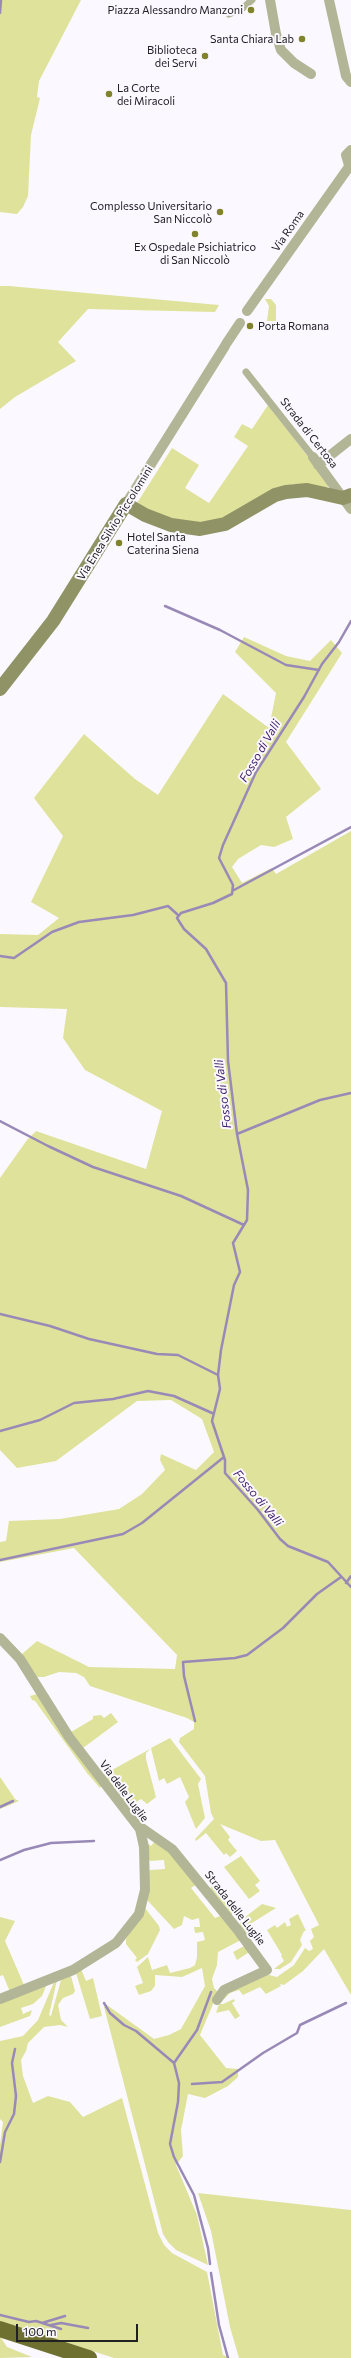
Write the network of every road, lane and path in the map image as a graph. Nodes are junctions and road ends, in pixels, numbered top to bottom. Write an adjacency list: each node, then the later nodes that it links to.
1 (252, 0): 4 (street)
2 (270, 0): 5 (street)
3 (329, 0): 6 (street)
4 (229, 14)
5 (311, 74)
6 (350, 81)
7 (351, 150): 8 (street, Via Roma)
8 (350, 164): 9 (street, Via Roma)
9 (247, 312)
10 (240, 323): 15 (street, Via Enea Silvio Piccolomini)
11 (246, 372): 13 (street, Strada di Certosa)
12 (351, 439): 13 (street)
13 (316, 461): 14 (street, Strada di Certosa)
14 (348, 500): 15 (main road)
15 (126, 504): 16 (main road, Via Enea Silvio Piccolomini)
16 (0, 689)
17 (0, 1638): 18 (street, Via delle Luglie)
18 (137, 1825): 19 (street, Via delle Luglie); 20 (street, Strada delle Luglie)
19 (0, 1999)
20 (217, 2000)
21 (0, 2329): 22 (highway)
22 (89, 2358)

